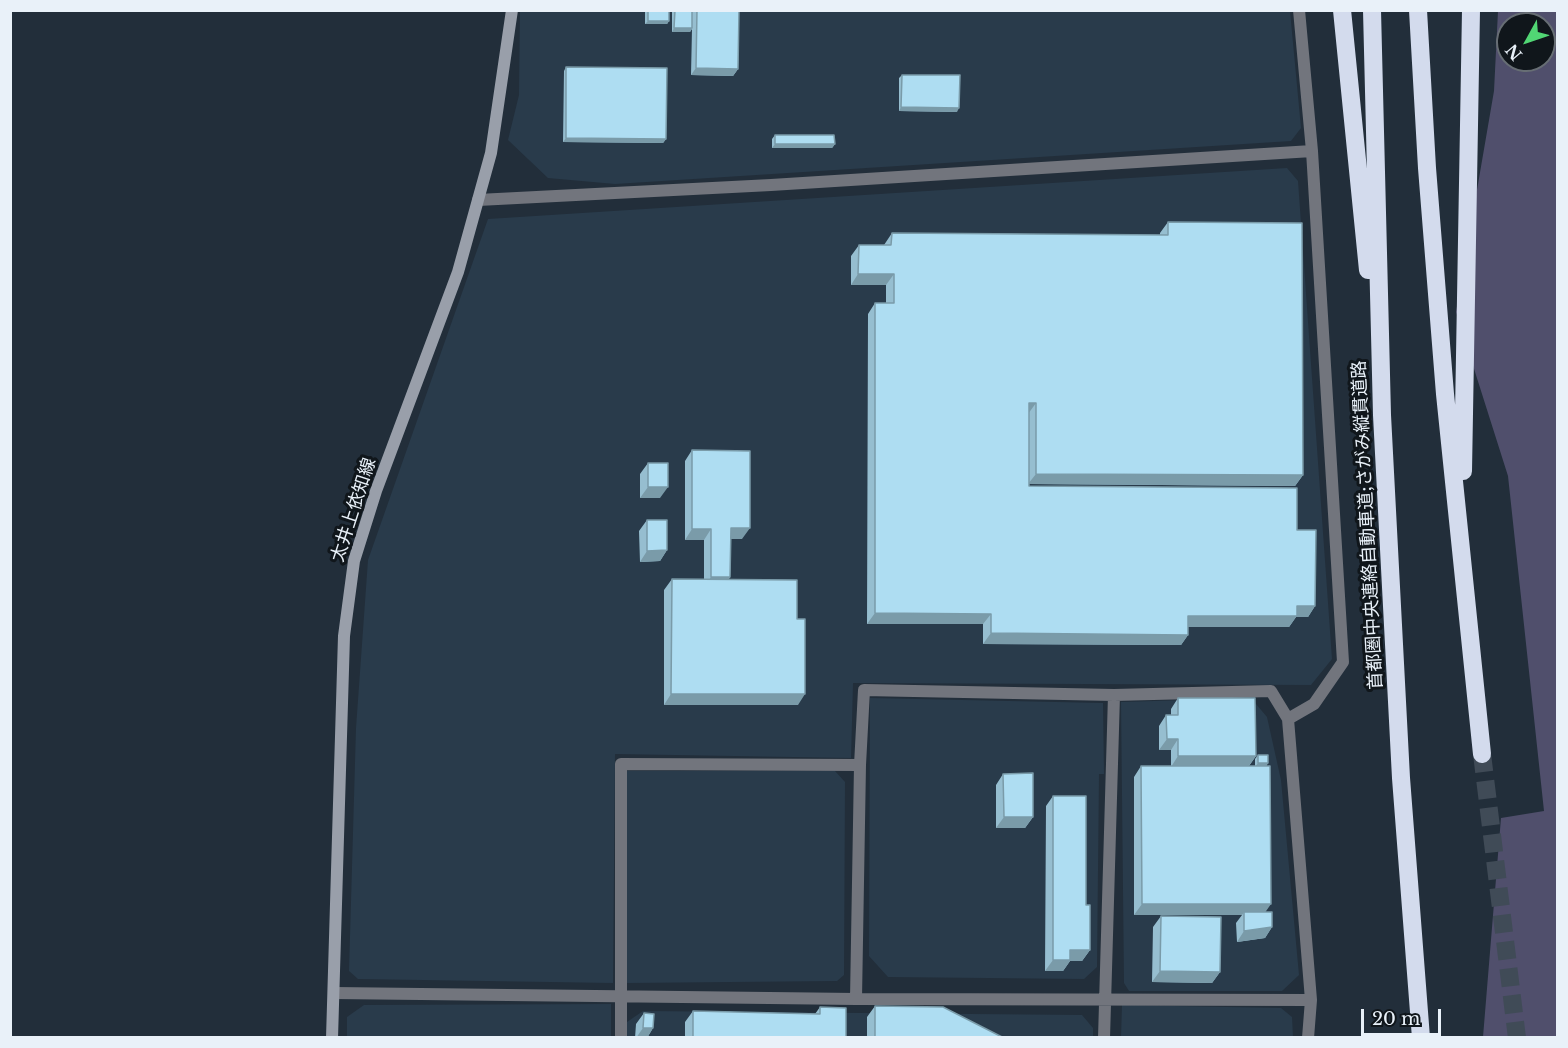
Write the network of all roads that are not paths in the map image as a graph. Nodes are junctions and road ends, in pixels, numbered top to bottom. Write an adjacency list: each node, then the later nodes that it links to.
1 (512, 10): 8 (main road, 太井上依知線)
2 (1299, 10): 7 (street)
3 (1342, 10): 9 (highway)
4 (1372, 10): 9 (highway, 首都圏中央連絡自動車道;さがみ縦貫道路)
5 (1418, 10): 10 (highway)
6 (1471, 10): 10 (highway)
7 (1312, 151): 8 (street); 12 (street)
8 (478, 200): 15 (main road, 太井上依知線)
9 (1382, 415): 24 (highway, 首都圏中央連絡自動車道;さがみ縦貫道路)
10 (1462, 545): 13 (highway)
11 (1114, 695): 12 (street); 14 (street); 19 (street)
12 (1288, 719): 18 (street)
13 (1482, 754)
14 (860, 765): 16 (street); 17 (street)
15 (334, 993): 16 (street); 20 (main road, 太井上依知線)
16 (621, 994): 17 (street); 21 (street)
17 (856, 999): 19 (street)
18 (1311, 1000): 19 (street); 23 (street)
19 (1105, 1001): 22 (street)
20 (332, 1038)
21 (621, 1038)
22 (1104, 1038)
23 (1308, 1038)
24 (1421, 1038)

